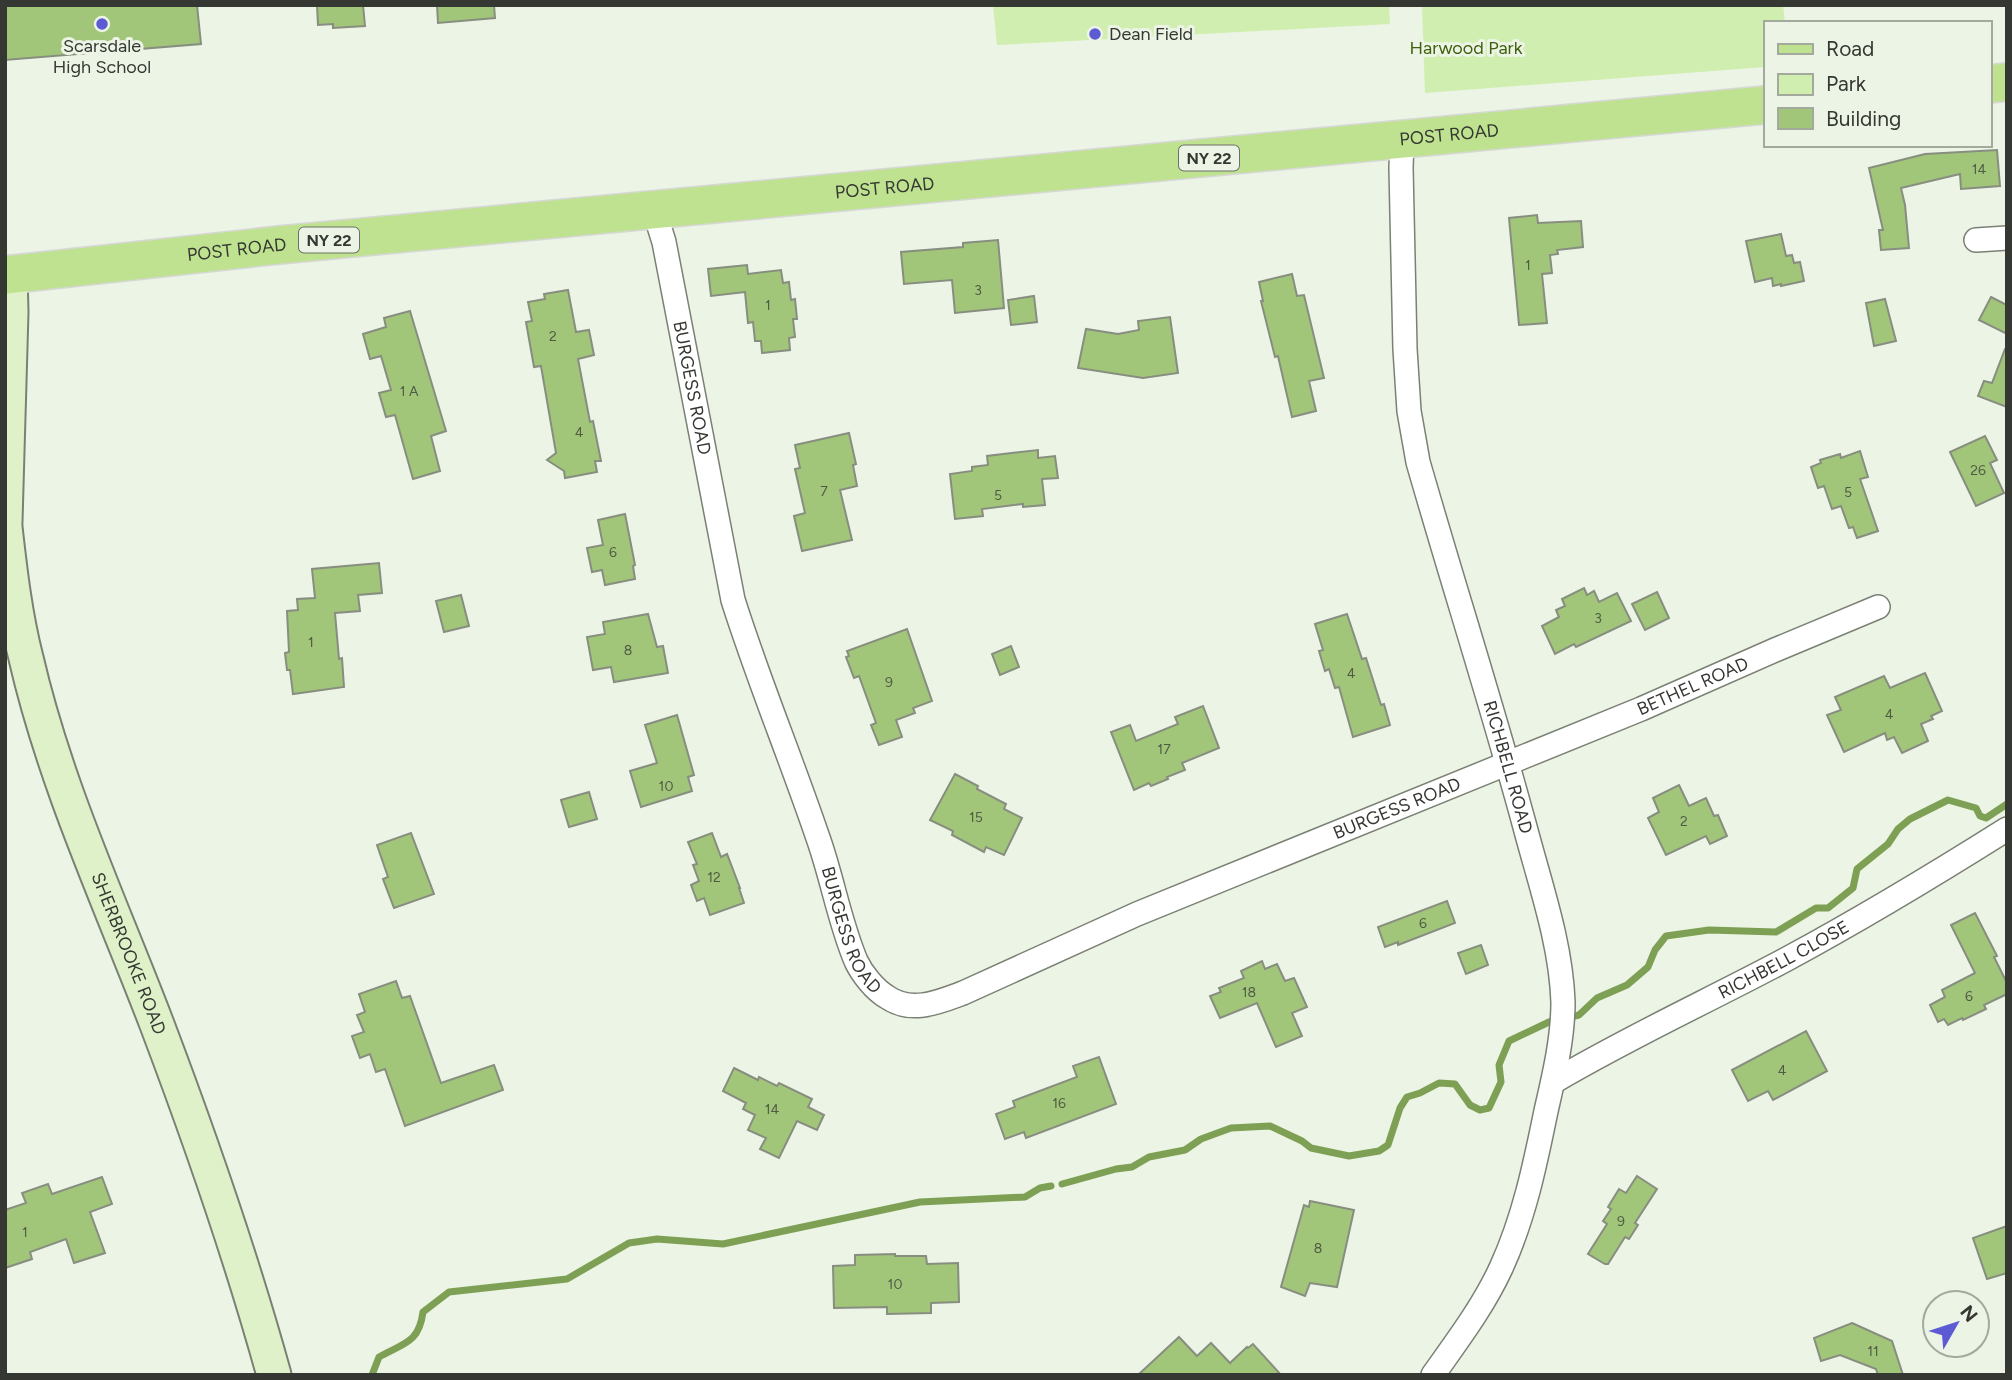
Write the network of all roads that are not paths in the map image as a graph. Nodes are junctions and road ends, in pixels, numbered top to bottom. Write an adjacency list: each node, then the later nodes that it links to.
1 (1764, 105): 2 (main road, POST ROAD / NY 22)
2 (1402, 139): 3 (main road, POST ROAD / NY 22); 9 (street, RICHBELL ROAD)
3 (654, 210): 6 (main road, POST ROAD / NY 22); 9 (street, BURGESS ROAD)
4 (2007, 238): 5 (street)
5 (1976, 240)
6 (7, 274): 7 (street, SHERBROOKE ROAD)
7 (5, 525): 12 (street, SHERBROOKE ROAD)
8 (1878, 607): 9 (street, BETHEL ROAD)
9 (1507, 763): 11 (street, RICHBELL ROAD)
10 (2007, 829): 11 (street, RICHBELL CLOSE)
11 (1553, 1082): 13 (street, RICHBELL ROAD)
12 (274, 1375)
13 (1433, 1375)

